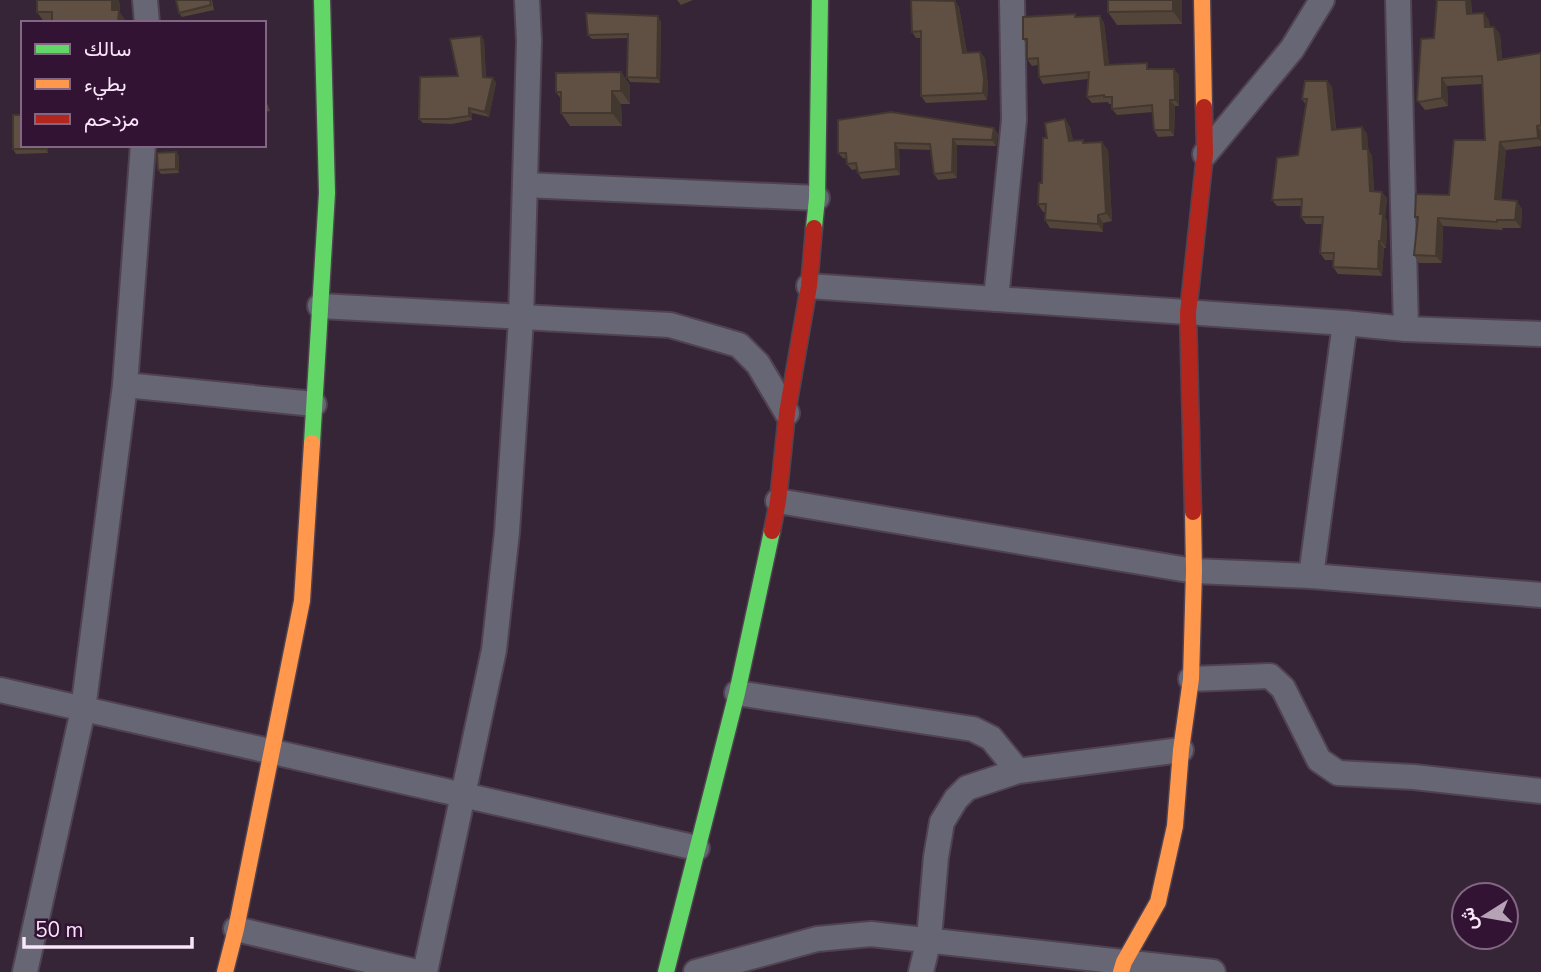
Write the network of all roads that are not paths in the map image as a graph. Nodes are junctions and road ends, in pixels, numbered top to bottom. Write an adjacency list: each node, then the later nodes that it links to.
1 (145, 0): 9 (street)
2 (322, 0): 16 (street)
3 (527, 0): 12 (street)
4 (820, 0): 13 (street)
5 (1012, 0): 15 (street)
6 (1202, 0): 11 (street)
7 (1322, 0): 11 (street)
8 (1398, 0): 20 (street)
9 (147, 21)
10 (142, 147): 22 (street)
11 (1205, 154): 17 (street)
12 (525, 184): 13 (street); 18 (street)
13 (817, 198): 14 (street)
14 (808, 286): 15 (street); 24 (street)
15 (996, 299): 17 (street)
16 (320, 306): 18 (street); 23 (street)
17 (1188, 313): 19 (street); 26 (street)
18 (521, 317): 24 (street); 37 (street)
19 (1346, 323): 20 (street); 27 (street)
20 (1406, 330): 21 (street)
21 (1541, 334)
22 (125, 385): 23 (street); 32 (street)
23 (314, 404): 34 (street)
24 (787, 413): 25 (street)
25 (778, 501): 26 (street); 31 (street)
26 (1194, 570): 27 (street); 29 (street)
27 (1311, 576): 28 (street)
28 (1541, 595)
29 (1191, 679): 33 (street); 36 (street)
30 (0, 690): 32 (street)
31 (737, 693): 35 (street); 38 (street)
32 (83, 710): 34 (street); 42 (street)
33 (1181, 750): 35 (street); 41 (street)
34 (271, 752): 37 (street); 39 (street)
35 (1018, 771): 40 (street)
36 (1541, 791)
37 (463, 795): 38 (street); 45 (street)
38 (697, 848): 46 (street)
39 (236, 929): 43 (street); 44 (street)
40 (929, 939): 41 (street); 47 (street); 48 (street)
41 (1123, 967): 49 (street)
42 (25, 972)
43 (225, 972)
44 (417, 972)
45 (425, 972)
46 (666, 972)
47 (696, 972)
48 (921, 972)
49 (1213, 972)

